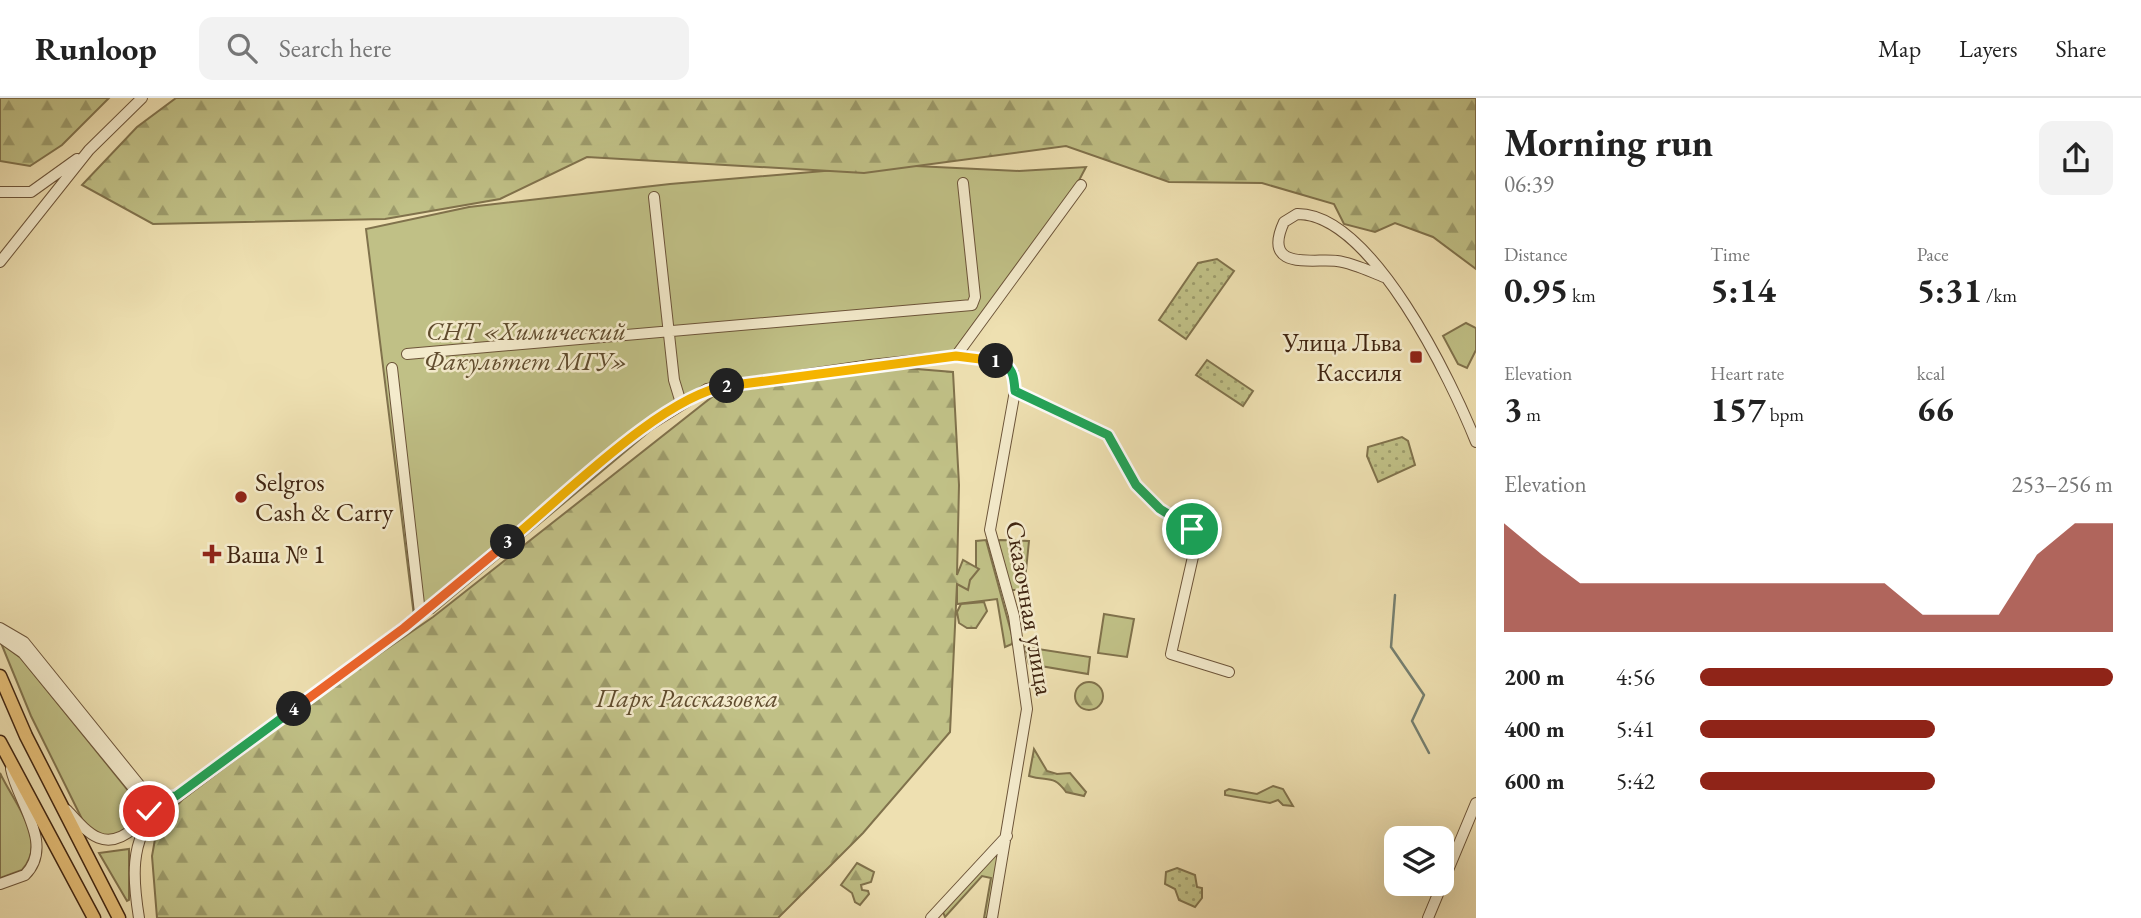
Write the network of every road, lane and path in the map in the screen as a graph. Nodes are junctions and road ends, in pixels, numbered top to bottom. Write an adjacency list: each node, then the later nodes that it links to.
1 (142, 98): 2 (street)
2 (89, 150): 5 (street); 7 (street)
3 (963, 183): 9 (street)
4 (1080, 185): 11 (street)
5 (0, 192)
6 (654, 197): 9 (street)
7 (0, 262)
8 (1384, 277): 8 (street); 15 (street)
9 (669, 329): 10 (street); 14 (street)
10 (407, 354)
11 (956, 356): 13 (street); 14 (street)
12 (392, 368): 16 (street)
13 (1015, 391): 19 (street); 29 (street, Сказочная улица)
14 (681, 403): 16 (street)
15 (1476, 442)
16 (420, 613): 25 (street)
17 (0, 628): 21 (street)
18 (0, 637): 21 (street)
19 (1229, 672)
20 (0, 676): 26 (main road)
21 (68, 703): 24 (street); 26 (street)
22 (0, 742): 23 (main road)
23 (10, 765): 30 (street); 31 (main road)
24 (145, 792): 25 (street); 28 (street)
25 (176, 796): 28 (street)
26 (59, 801): 32 (main road)
27 (1476, 803): 36 (street)
28 (146, 825): 33 (street)
29 (1007, 836): 34 (street); 35 (street, Сказочная улица)
30 (0, 884)
31 (94, 918)
32 (119, 918)
33 (139, 918)
34 (931, 918)
35 (992, 918)
36 (1428, 918)

